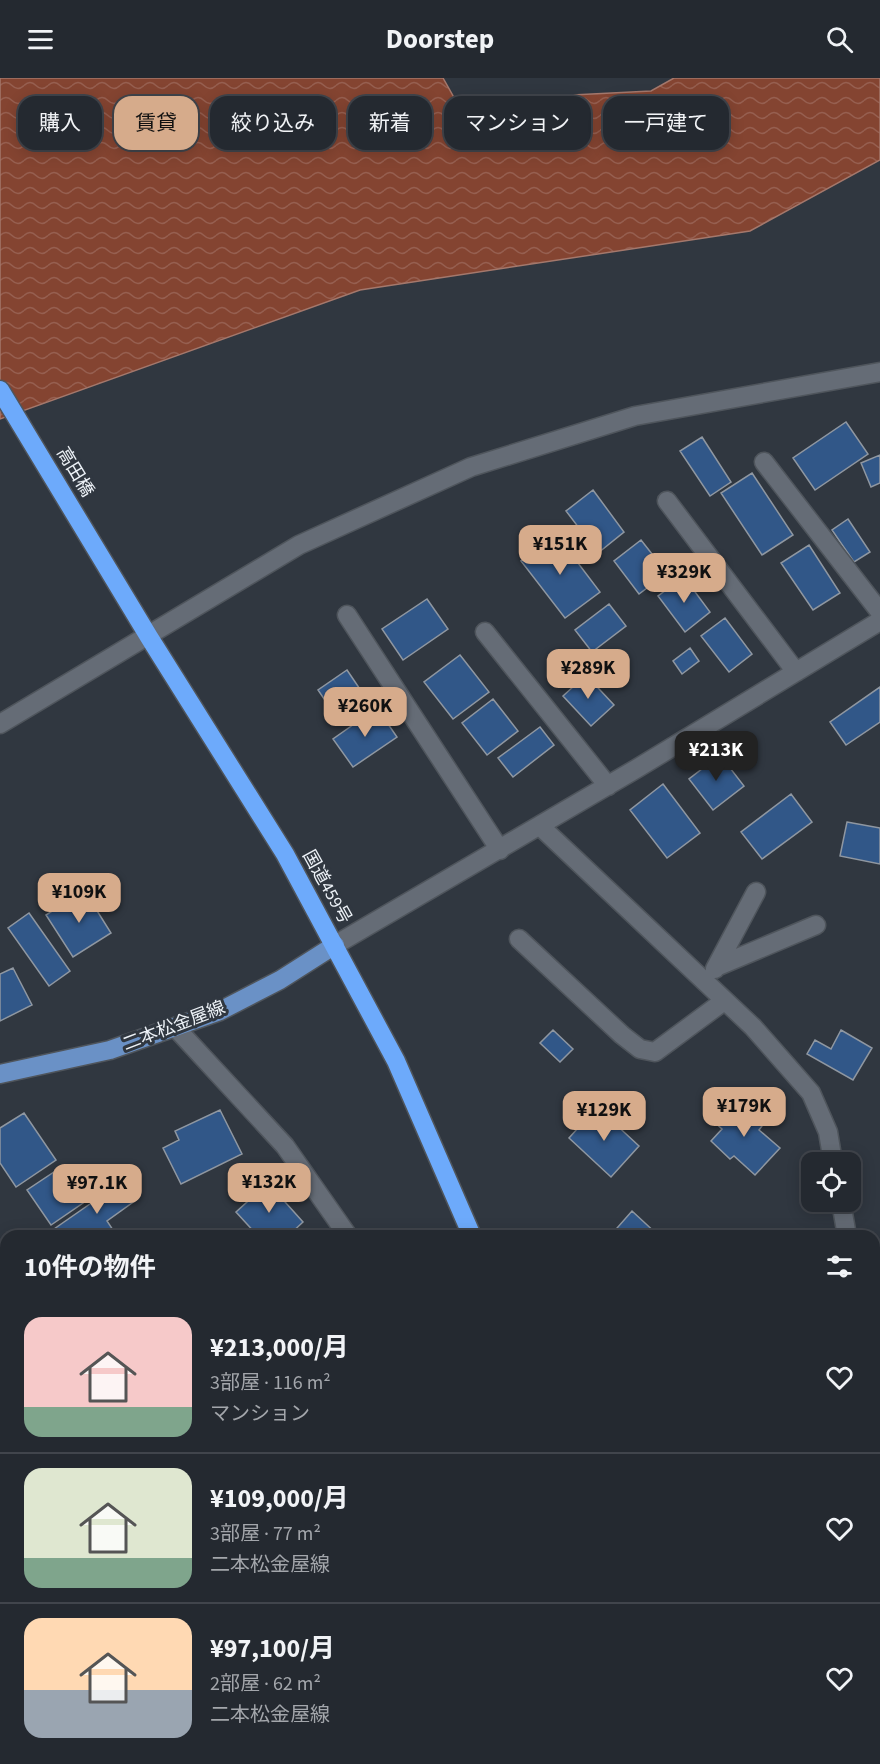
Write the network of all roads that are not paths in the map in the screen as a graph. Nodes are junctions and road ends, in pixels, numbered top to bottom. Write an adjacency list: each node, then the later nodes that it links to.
1 (880, 372): 10 (street)
2 (0, 390): 5 (highway, 高田橋)
3 (764, 462): 6 (street)
4 (667, 501): 11 (street)
5 (114, 576): 10 (highway, 国道459号)
6 (880, 612)
7 (347, 615): 15 (street)
8 (880, 621): 11 (street)
9 (484, 632): 13 (street)
10 (149, 637): 12 (street); 19 (highway, 国道459号)
11 (796, 672): 13 (street)
12 (0, 724)
13 (608, 786): 14 (street)
14 (540, 826): 15 (street); 21 (street)
15 (500, 850): 19 (street)
16 (756, 892): 20 (street)
17 (816, 925): 20 (street)
18 (519, 939): 22 (street)
19 (335, 945): 23 (main road, 二本松金屋線); 28 (highway, 国道459号)
20 (716, 967): 21 (street)
21 (707, 984): 22 (street)
22 (724, 1000): 25 (street)
23 (175, 1027): 24 (main road, 二本松金屋線); 27 (street)
24 (0, 1074)
25 (831, 1152)
26 (843, 1212): 29 (street)
27 (344, 1230)
28 (469, 1230)
29 (846, 1230)

